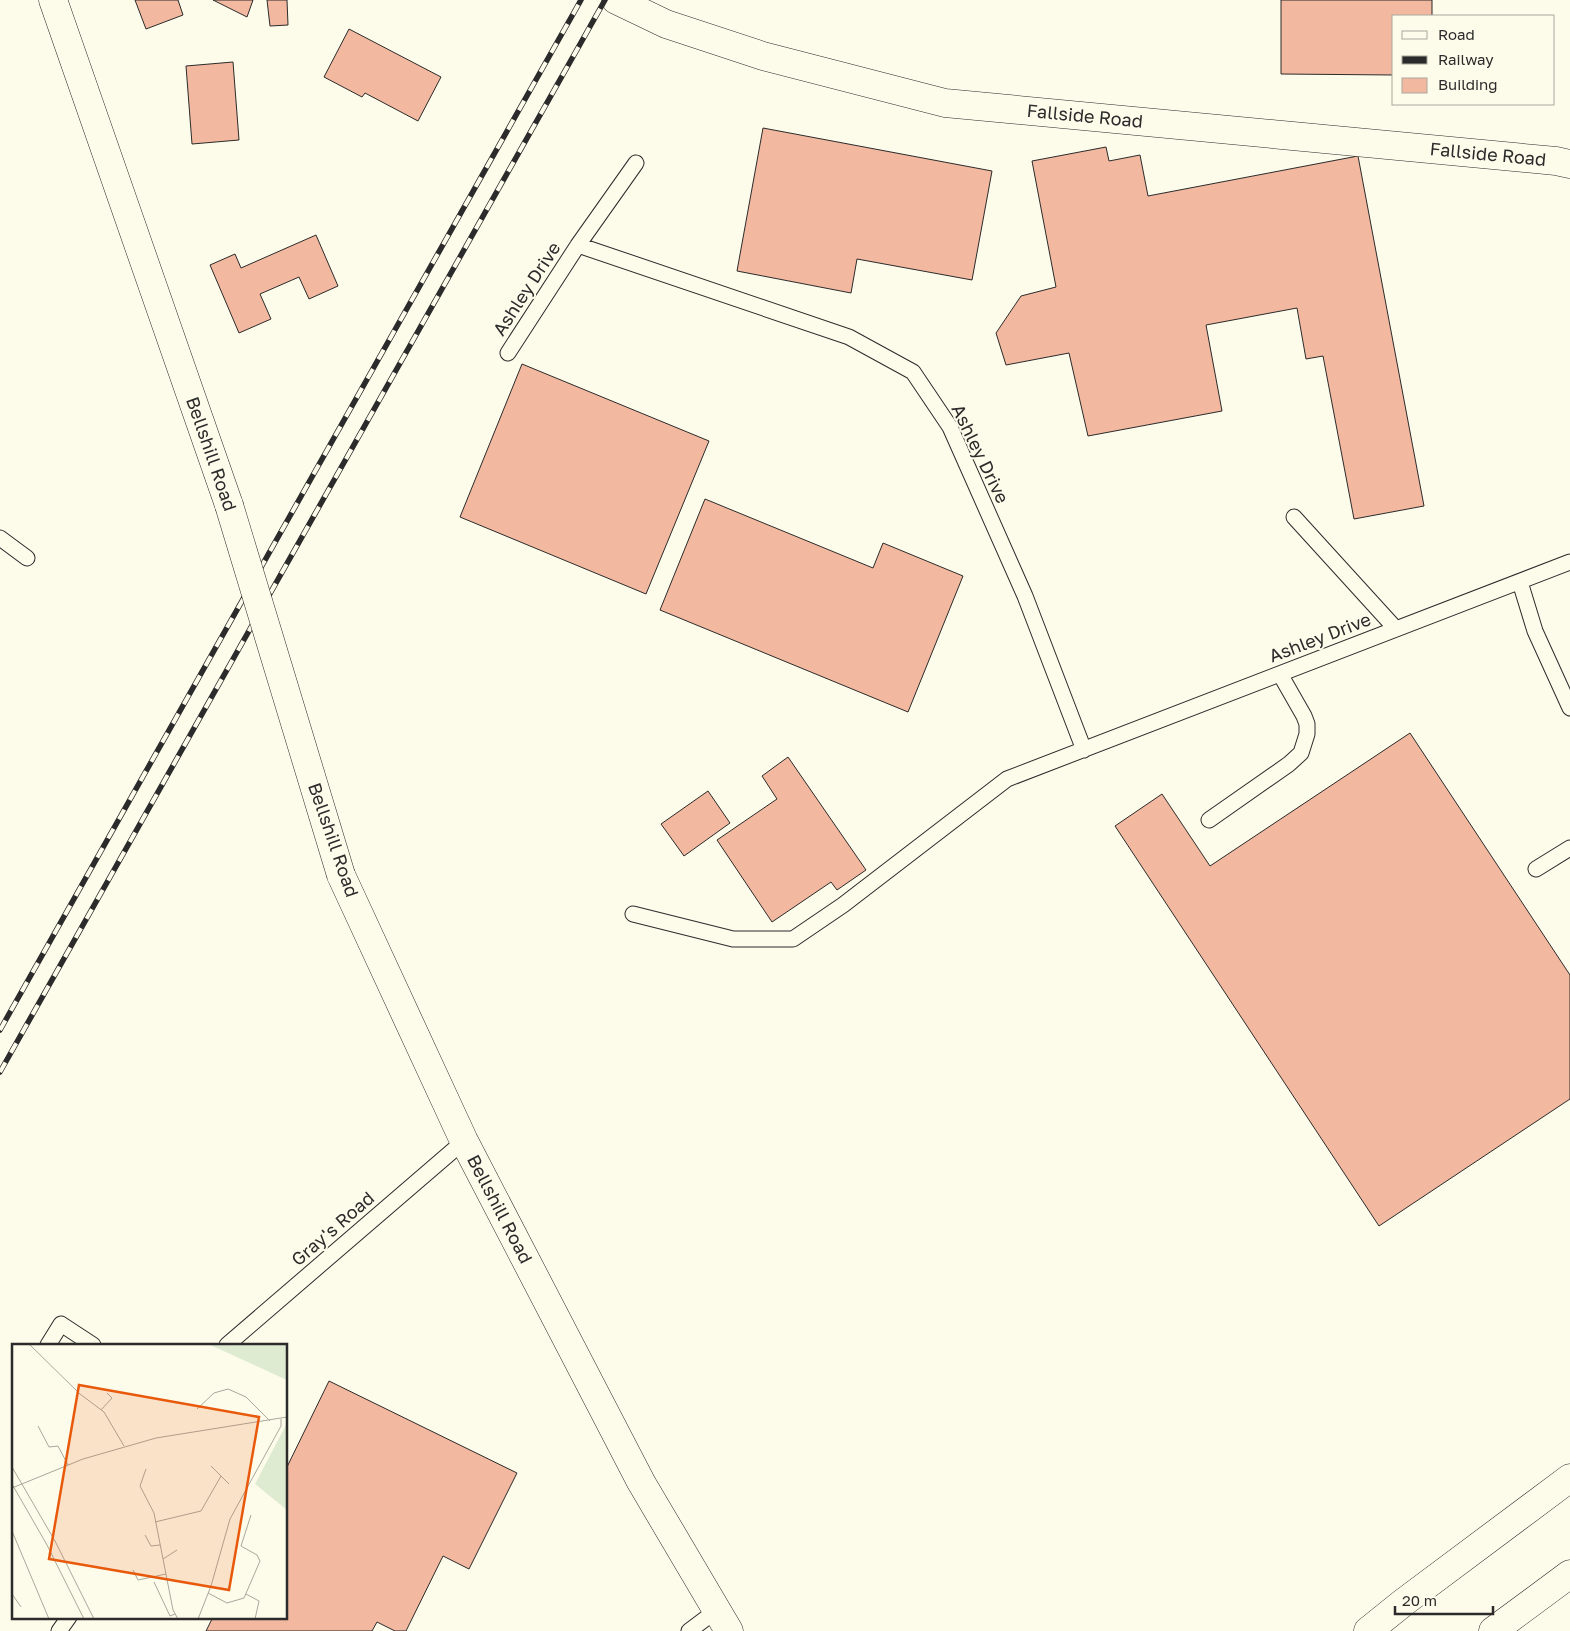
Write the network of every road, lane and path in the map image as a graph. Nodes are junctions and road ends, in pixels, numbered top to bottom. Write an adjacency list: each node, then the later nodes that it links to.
1 (53, 0): 20 (main road, Bellshill Road, bridge)
2 (616, 0): 4 (main road, Fallside Road)
3 (636, 163): 5 (lane, Ashley Drive)
4 (1570, 164)
5 (578, 245): 6 (lane, Ashley Drive); 15 (lane, Ashley Drive)
6 (508, 353)
7 (1294, 517): 12 (lane)
8 (0, 538): 9 (lane)
9 (27, 558)
10 (1570, 562): 11 (lane, Ashley Drive)
11 (1520, 582): 12 (lane, Ashley Drive); 14 (lane)
12 (1396, 629): 13 (lane, Ashley Drive)
13 (1280, 674): 15 (lane, Ashley Drive); 16 (lane)
14 (1570, 708)
15 (1084, 750): 19 (lane, Ashley Drive)
16 (1208, 820)
17 (1570, 848): 18 (lane)
18 (1536, 869)
19 (633, 914)
20 (464, 1141): 23 (lane, Gray's Road); 27 (main road, Bellshill Road)
21 (49, 1344): 22 (lane)
22 (91, 1344)
23 (228, 1344)
24 (1570, 1478): 30 (main road)
25 (1570, 1574): 31 (main road)
26 (68, 1618): 28 (lane)
27 (723, 1620): 29 (lane)
28 (59, 1631)
29 (689, 1631)
30 (1368, 1631)
31 (1493, 1631)

